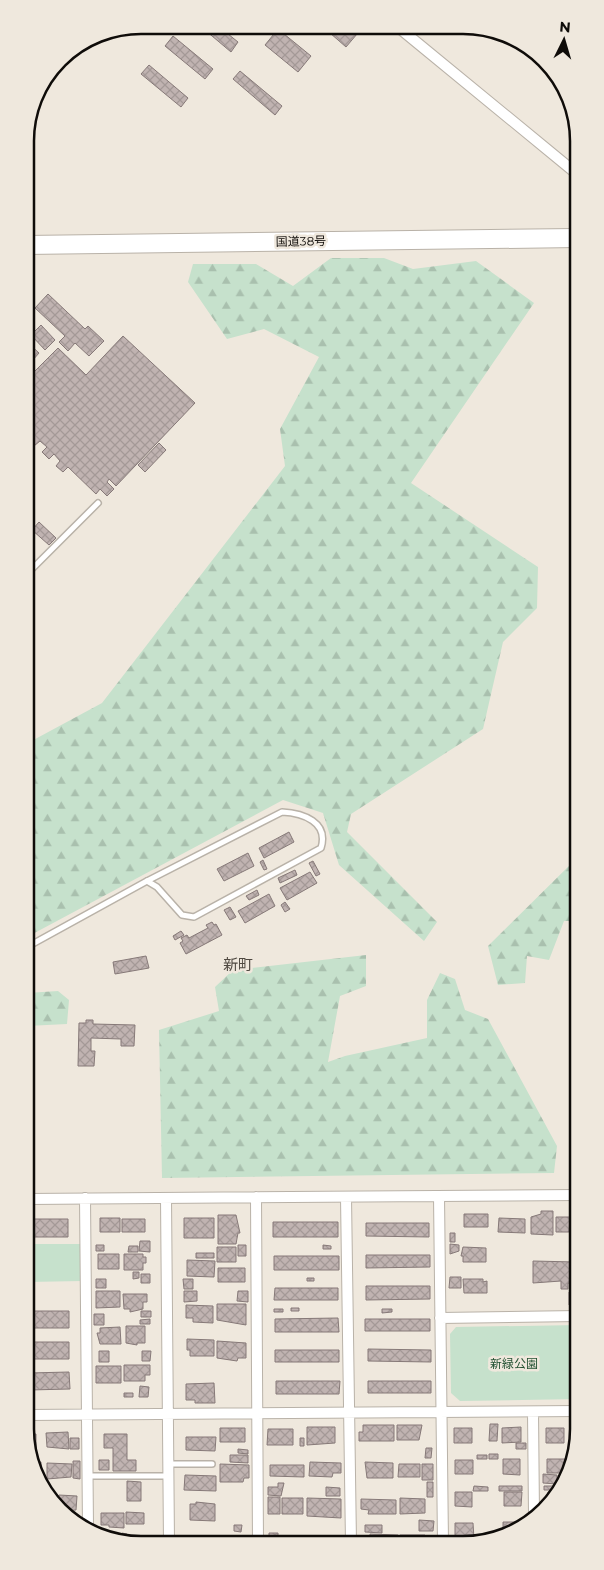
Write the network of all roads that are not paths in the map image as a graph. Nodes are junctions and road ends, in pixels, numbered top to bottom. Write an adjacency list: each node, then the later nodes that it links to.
1 (407, 34): 2 (street)
2 (570, 168)
3 (570, 238): 4 (highway, 国道38号)
4 (34, 245)
5 (98, 503): 6 (lane)
6 (34, 567)
7 (147, 881): 7 (lane); 8 (lane)
8 (34, 943)
9 (570, 1195): 10 (street)
10 (438, 1196): 12 (street); 17 (street)
11 (256, 1197): 12 (street); 14 (street); 22 (street)
12 (346, 1197): 19 (street)
13 (85, 1198): 14 (street); 15 (street); 23 (street)
14 (166, 1198): 24 (street)
15 (34, 1199)
16 (570, 1316): 17 (street)
17 (440, 1318): 20 (street)
18 (570, 1411): 21 (street)
19 (348, 1412): 20 (street); 22 (street); 34 (street)
20 (441, 1412): 21 (street); 35 (street)
21 (533, 1412): 30 (street)
22 (258, 1413): 24 (street); 33 (street)
23 (88, 1414): 24 (street); 25 (street); 28 (street)
24 (168, 1414): 26 (street)
25 (34, 1415)
26 (169, 1464): 27 (lane); 29 (street)
27 (212, 1464)
28 (88, 1476): 29 (lane); 31 (street)
29 (169, 1476): 32 (street)
30 (534, 1509)
31 (88, 1522)
32 (169, 1536)
33 (258, 1536)
34 (351, 1536)
35 (442, 1536)

